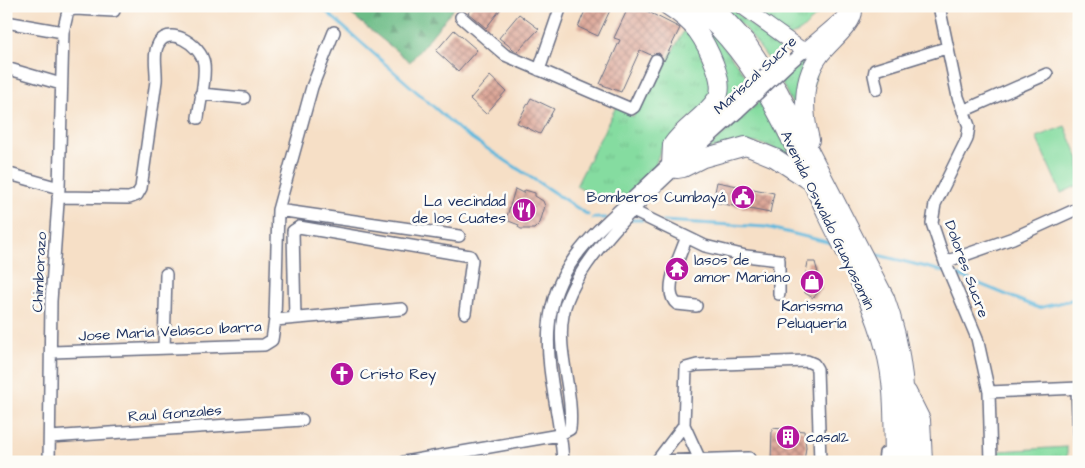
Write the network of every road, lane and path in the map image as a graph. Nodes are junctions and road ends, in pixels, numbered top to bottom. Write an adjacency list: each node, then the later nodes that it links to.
1 (668, 6): 26 (main road)
2 (693, 6): 28 (main road, Avenida Oswaldo Guayasamín)
3 (713, 6): 25 (main road, Avenida Oswaldo Guayasamín)
4 (741, 6): 13 (street)
5 (939, 6): 14 (street, Dolores Sucre)
6 (562, 7): 17 (street)
7 (850, 7): 13 (street, Mariscal Sucre); 25 (main road)
8 (114, 12): 11 (street)
9 (461, 17): 17 (street)
10 (6, 22): 11 (street)
11 (63, 32): 19 (street, Chimborazo)
12 (334, 32): 31 (street, Jose Maria Velasco Ibarra)
13 (801, 48): 26 (street, Mariscal Sucre, bridge)
14 (946, 48): 20 (street); 23 (street, Dolores Sucre)
15 (656, 60): 17 (street)
16 (6, 68): 19 (street)
17 (539, 70)
18 (1047, 74): 23 (street)
19 (61, 84): 29 (street, Chimborazo)
20 (877, 88)
21 (201, 94): 22 (street); 24 (street); 29 (street)
22 (244, 98)
23 (963, 110): 35 (street, Dolores Sucre)
24 (198, 118)
25 (815, 162): 45 (main road, Avenida Oswaldo Guayasamín)
26 (673, 165): 28 (main road); 32 (street); 50 (street)
27 (6, 173): 29 (street)
28 (810, 181): 54 (main road, Avenida Oswaldo Guayasamín)
29 (59, 193): 44 (street, Chimborazo)
30 (1079, 208): 35 (street)
31 (278, 210): 33 (street); 42 (street, Jose Maria Velasco Ibarra)
32 (634, 211): 34 (street); 50 (street)
33 (459, 236)
34 (686, 239): 37 (street); 38 (street)
35 (945, 262): 47 (street, Dolores Sucre)
36 (166, 274): 43 (street)
37 (779, 294)
38 (696, 306)
39 (402, 309): 41 (street)
40 (465, 313): 41 (street)
41 (295, 318): 42 (street)
42 (275, 320): 43 (street, Jose Maria Velasco Ibarra)
43 (164, 348): 44 (street, Jose Maria Velasco Ibarra)
44 (52, 352): 51 (street, Chimborazo)
45 (904, 388): 61 (main road, Avenida Oswaldo Guayasamín); 62 (main road)
46 (1078, 388): 47 (street); 52 (street)
47 (990, 392): 63 (street, Dolores Sucre)
48 (302, 420): 51 (street, Raul Gonzales)
49 (684, 425): 55 (street); 56 (street); 60 (street)
50 (559, 435): 58 (street); 59 (street)
51 (50, 437): 57 (street, Chimborazo)
52 (1079, 447)
53 (749, 458): 55 (street)
54 (887, 459)
55 (700, 460): 56 (street)
56 (657, 461)
57 (49, 462)
58 (404, 462)
59 (563, 462)
60 (820, 462)
61 (908, 462)
62 (922, 462)
63 (990, 462)

